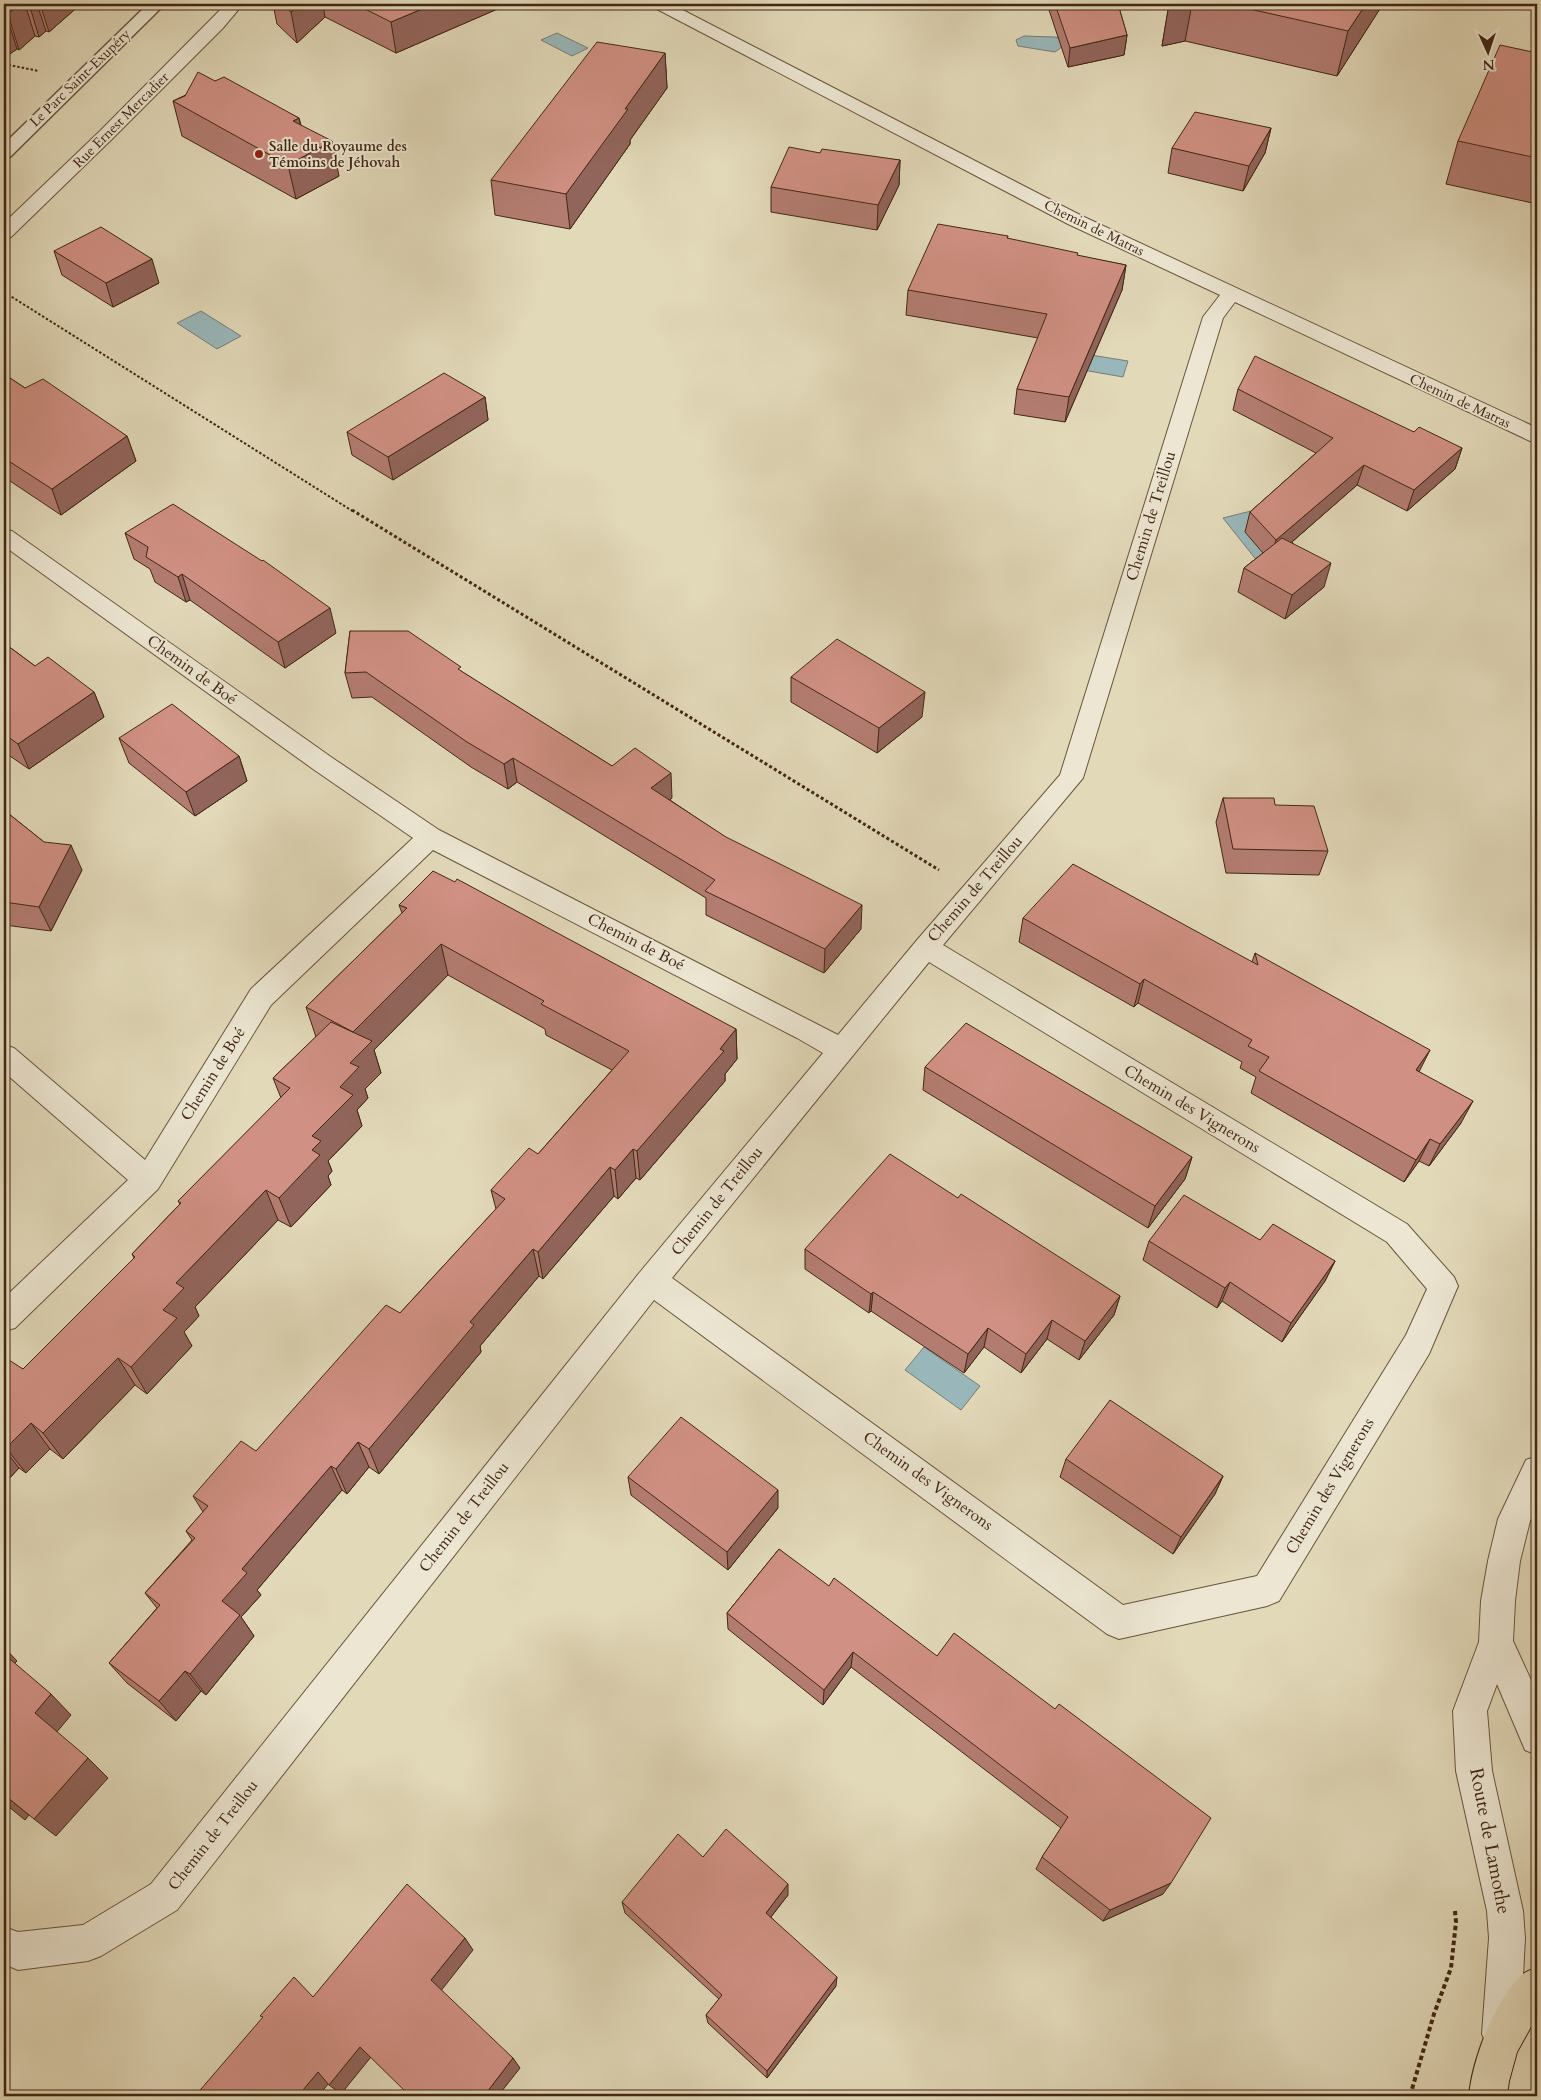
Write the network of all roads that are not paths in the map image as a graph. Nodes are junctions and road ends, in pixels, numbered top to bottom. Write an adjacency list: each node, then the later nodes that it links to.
1 (157, 4): 4 (lane, Le Parc Saint-Exupéry)
2 (235, 4): 5 (street, Rue Ernest Mercadier)
3 (659, 4): 6 (street, Chemin de Matras)
4 (4, 153)
5 (4, 233)
6 (1232, 293): 7 (street, Chemin de Matras); 10 (street, Chemin de Treillou)
7 (1537, 436)
8 (4, 536): 9 (street, Chemin de Boé)
9 (430, 836): 11 (street, Chemin de Boé); 13 (street, Chemin de Boé)
10 (926, 947): 11 (street, Chemin de Treillou); 14 (street, Chemin des Vignerons)
11 (841, 1050): 14 (street, Chemin de Treillou)
12 (4, 1056): 13 (street)
13 (148, 1180): 15 (street, Chemin de Boé)
14 (651, 1281): 19 (street, Chemin de Treillou)
15 (4, 1318)
16 (1537, 1471): 17 (street, Route de Lamothe)
17 (1496, 1642): 18 (street, Route de Lamothe); 21 (street, Route de Lamothe)
18 (1537, 1738)
19 (4, 1945)
20 (1537, 1986): 21 (main road)
21 (1500, 2045): 22 (main road)
22 (1488, 2096)

